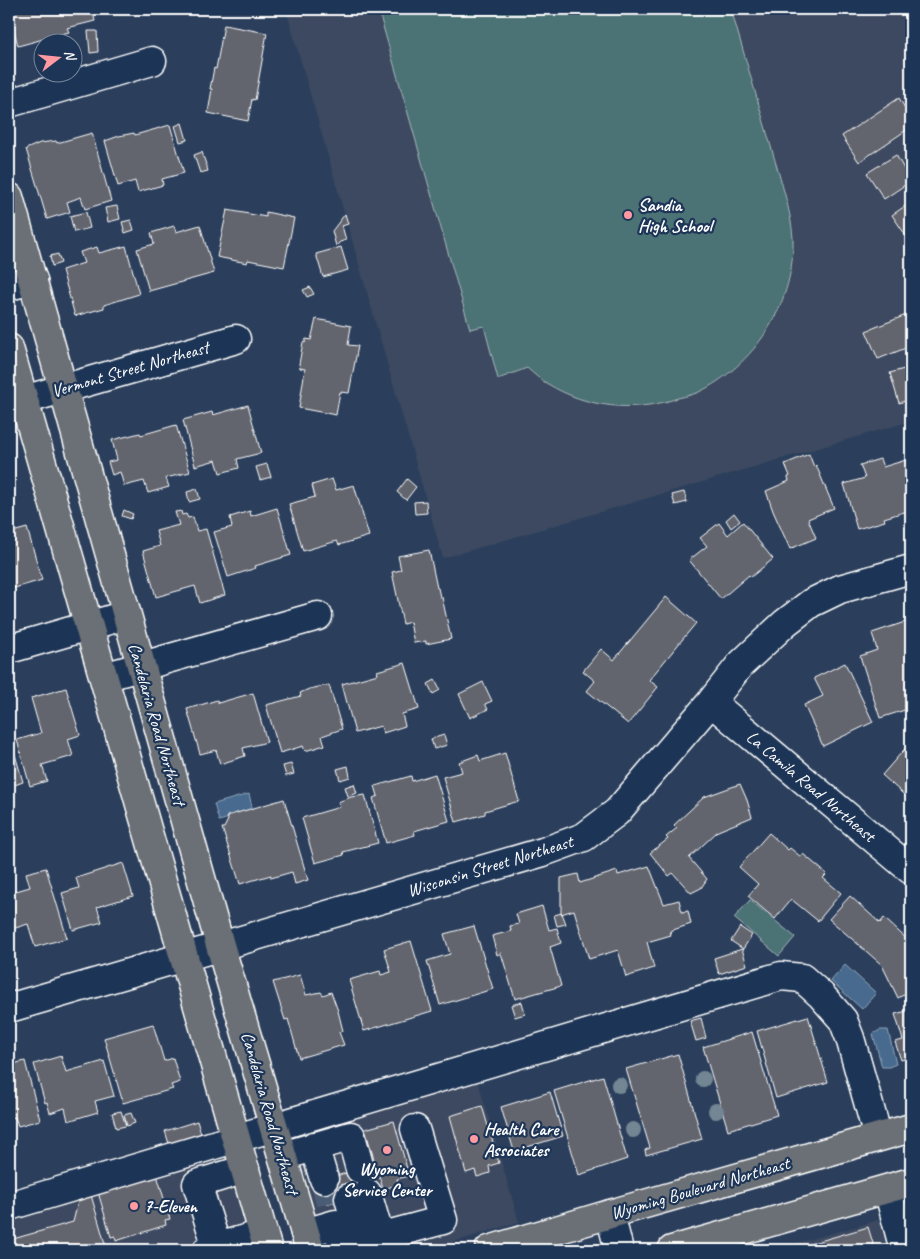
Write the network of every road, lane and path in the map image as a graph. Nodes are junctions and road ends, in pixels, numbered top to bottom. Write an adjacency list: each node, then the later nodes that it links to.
1 (152, 61): 2 (street)
2 (9, 103)
3 (9, 197): 4 (main road, Candelaria Road Northeast)
4 (21, 283): 7 (main road, Candelaria Road Northeast)
5 (236, 339): 7 (street, Vermont Street Northeast)
6 (9, 348): 8 (main road)
7 (64, 389): 8 (street, Vermont Street Northeast); 10 (main road, Candelaria Road Northeast)
8 (24, 400): 12 (main road)
9 (911, 569): 16 (street, Wisconsin Street Northeast)
10 (126, 616): 12 (street); 14 (main road, Candelaria Road Northeast)
11 (318, 616): 14 (street)
12 (89, 626): 13 (street); 15 (main road)
13 (9, 649)
14 (141, 666): 15 (street); 18 (main road, Candelaria Road Northeast)
15 (104, 677): 19 (main road)
16 (711, 702): 17 (street, La Camila Road Northeast); 18 (street, Wisconsin Street Northeast)
17 (911, 870)
18 (220, 945): 19 (street, Wisconsin Street Northeast); 21 (main road, Candelaria Road Northeast)
19 (183, 956): 20 (street, Wisconsin Street Northeast); 25 (main road)
20 (9, 1008)
21 (274, 1127): 24 (street); 25 (street); 27 (main road, Candelaria Road Northeast)
22 (911, 1128): 24 (main road, Wyoming Boulevard Northeast)
23 (415, 1129): 35 (street)
24 (878, 1138): 32 (main road, Wyoming Boulevard Northeast)
25 (236, 1139): 28 (main road); 31 (street)
26 (323, 1144): 27 (street); 30 (street); 30 (street)
27 (283, 1156): 33 (main road, Candelaria Road Northeast)
28 (245, 1169): 34 (main road); 36 (street)
29 (900, 1186): 39 (main road); 40 (street)
30 (344, 1191): 33 (street); 35 (street); 35 (street)
31 (9, 1206)
32 (610, 1214): 37 (main road, Wyoming Boulevard Northeast); 38 (street)
33 (307, 1241)
34 (266, 1242): 36 (street)
35 (369, 1243)
36 (214, 1249)
37 (489, 1250)
38 (619, 1250)
39 (672, 1250)
40 (904, 1250)

